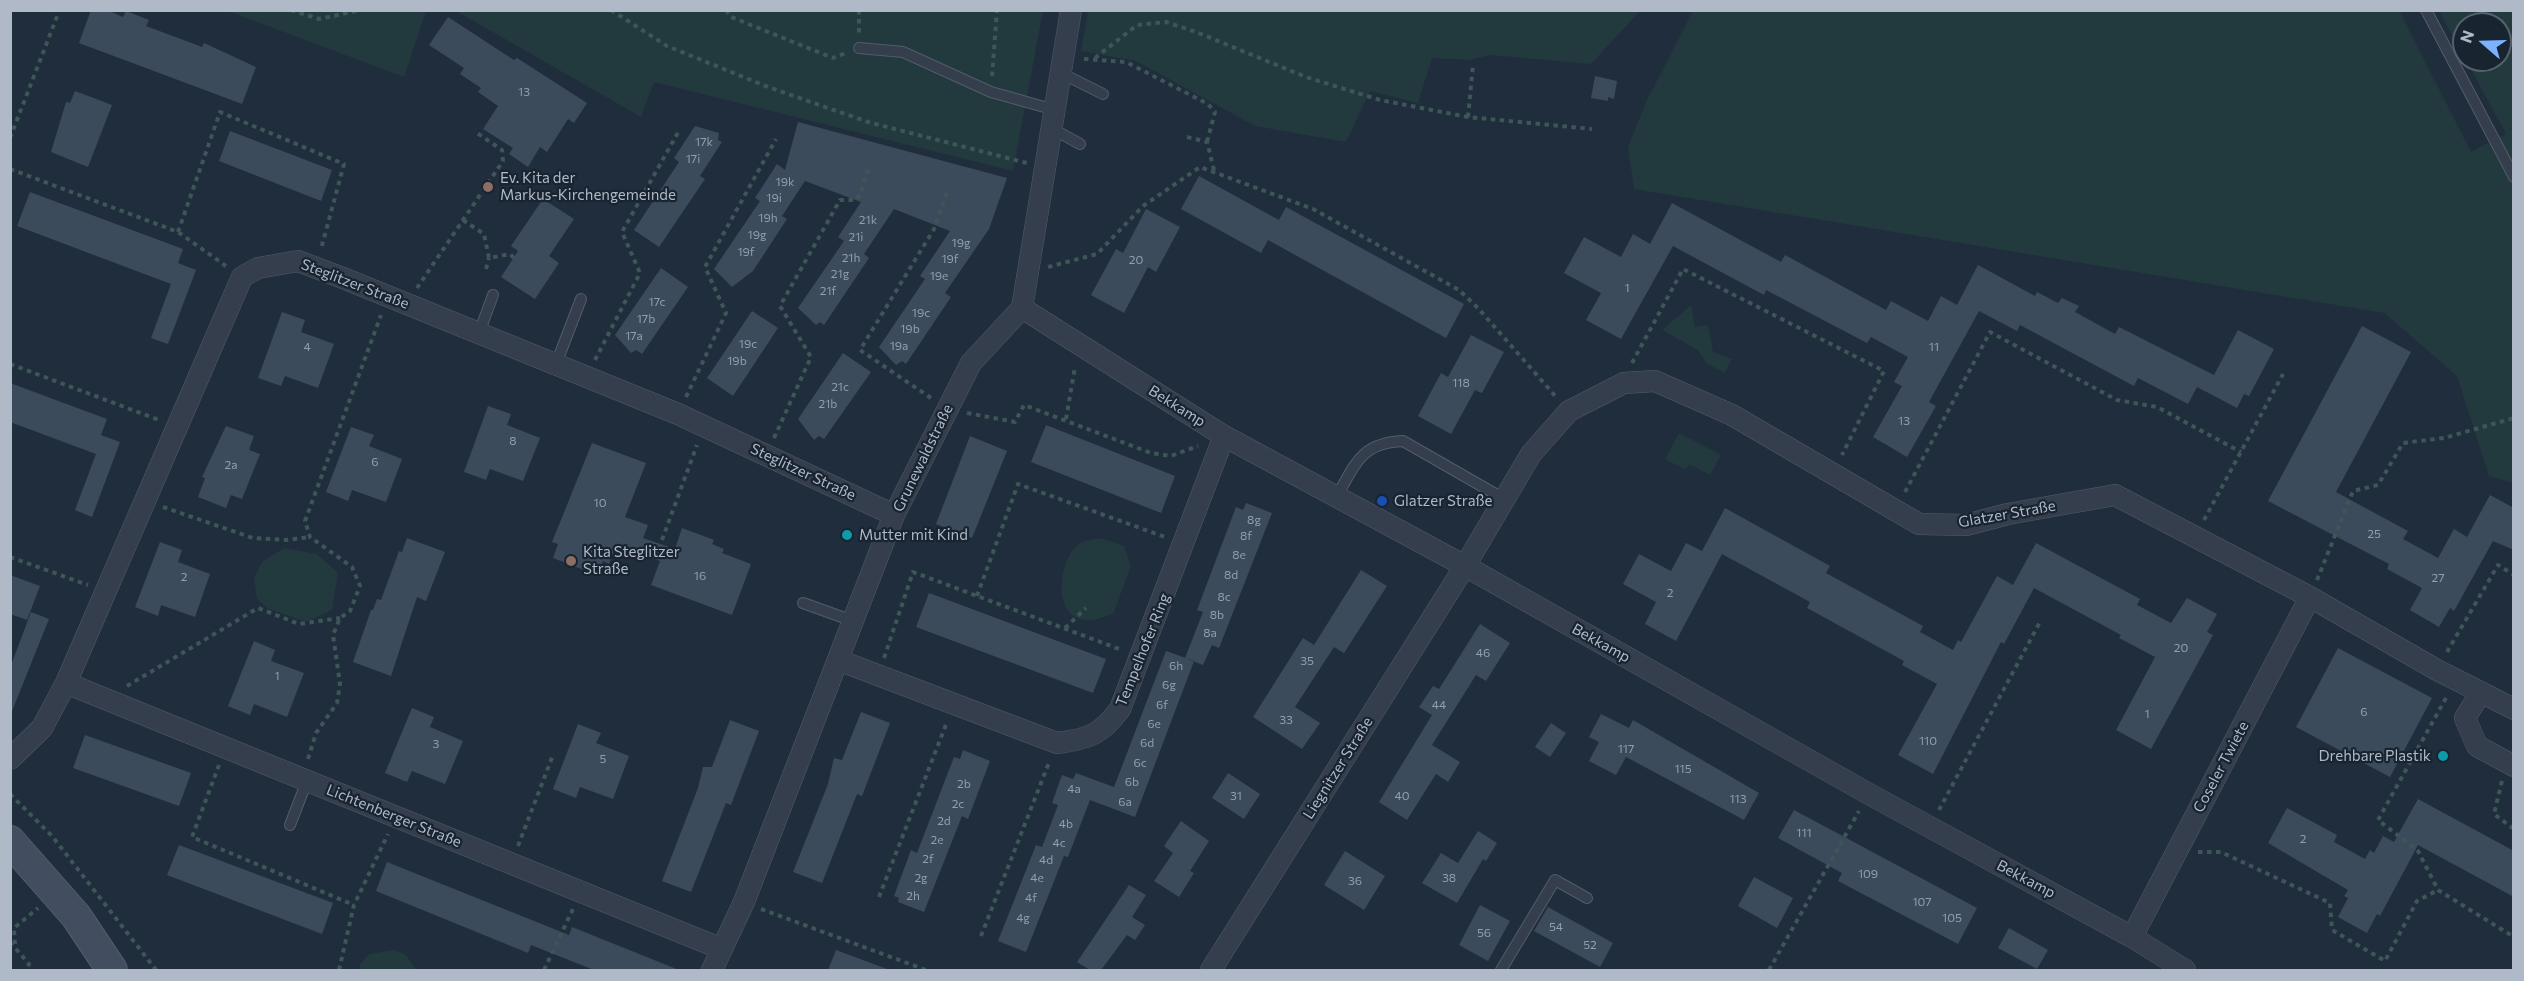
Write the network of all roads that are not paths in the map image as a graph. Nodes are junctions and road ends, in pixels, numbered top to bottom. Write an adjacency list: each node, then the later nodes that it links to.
1 (1071, 10): 4 (street)
2 (2426, 10): 8 (lane)
3 (859, 48): 6 (lane)
4 (1061, 73): 5 (lane); 6 (street)
5 (1103, 94)
6 (1053, 119): 7 (lane); 11 (street)
7 (1080, 144)
8 (2514, 177)
9 (493, 295): 12 (lane)
10 (581, 299): 13 (lane)
11 (1022, 308): 14 (street, Bekkamp); 17 (street, Grunewaldstraße)
12 (479, 333): 13 (street, Steglitzer Straße); 23 (street, Steglitzer Straße)
13 (556, 364): 17 (street, Steglitzer Straße)
14 (1224, 436): 15 (street, Bekkamp); 22 (street, Tempelhofer Ring)
15 (1337, 496): 16 (lane); 18 (street, Bekkamp)
16 (1506, 500): 18 (street, Glatzer Straße); 19 (street, Glatzer Straße)
17 (894, 515): 21 (street, Grunewaldstraße)
18 (1465, 566): 32 (street, Bekkamp); 36 (street, Liegnitzer Straße)
19 (2310, 597): 24 (street, Glatzer Straße); 32 (street, Coseler Twiete)
20 (803, 603): 21 (lane)
21 (853, 621): 22 (street, Grunewaldstraße)
22 (838, 660): 33 (street, Grunewaldstraße)
23 (66, 682): 26 (street); 28 (street, Lichtenberger Straße)
24 (2481, 692): 25 (street, Glatzer Straße); 27 (street)
25 (2514, 709)
26 (10, 759)
27 (2510, 764)
28 (307, 781): 29 (lane); 33 (street, Lichtenberger Straße)
29 (290, 825)
30 (10, 841): 34 (street)
31 (1587, 898): 37 (lane)
32 (2132, 937): 38 (street, Bekkamp)
33 (722, 950): 35 (street, Grunewaldstraße)
34 (112, 970)
35 (712, 970)
36 (1211, 970)
37 (1501, 970)
38 (2185, 970)

